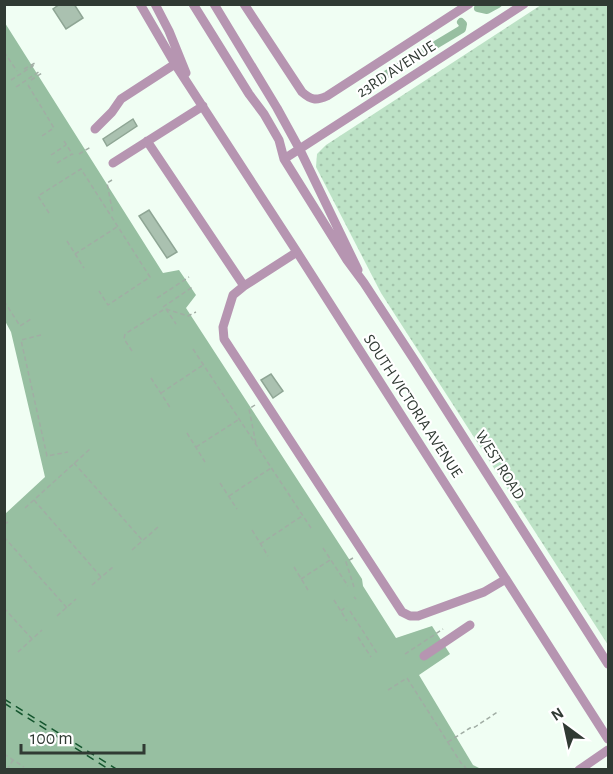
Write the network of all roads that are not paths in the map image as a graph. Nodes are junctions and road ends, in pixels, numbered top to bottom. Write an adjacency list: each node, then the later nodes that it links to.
1 (140, 4): 8 (street, SOUTH VICTORIA AVENUE)
2 (155, 4): 9 (street, SOUTH VICTORIA AVENUE)
3 (193, 4): 15 (street, WEST ROAD)
4 (214, 4): 14 (street, WEST ROAD)
5 (244, 4): 6 (street)
6 (469, 4)
7 (524, 4): 12 (street, 23RD AVENUE)
8 (175, 64): 9 (street, SOUTH VICTORIA AVENUE); 11 (street)
9 (193, 89): 10 (street, SOUTH VICTORIA AVENUE)
10 (203, 106): 13 (street); 18 (street, SOUTH VICTORIA AVENUE)
11 (94, 129)
12 (314, 140): 14 (street, 23RD AVENUE); 16 (street)
13 (147, 141): 17 (street); 20 (street)
14 (300, 150): 15 (street, 23RD AVENUE); 16 (street, WEST ROAD)
15 (284, 159): 19 (street, WEST ROAD)
16 (305, 162): 19 (street, WEST ROAD)
17 (113, 163)
18 (297, 252): 20 (street); 21 (street, SOUTH VICTORIA AVENUE)
19 (364, 283): 24 (street, WEST ROAD)
20 (244, 286): 21 (street)
21 (506, 579): 25 (street, SOUTH VICTORIA AVENUE)
22 (470, 625): 23 (street)
23 (424, 656)
24 (609, 664)
25 (609, 739)
26 (609, 750): 27 (street)
27 (579, 770)

